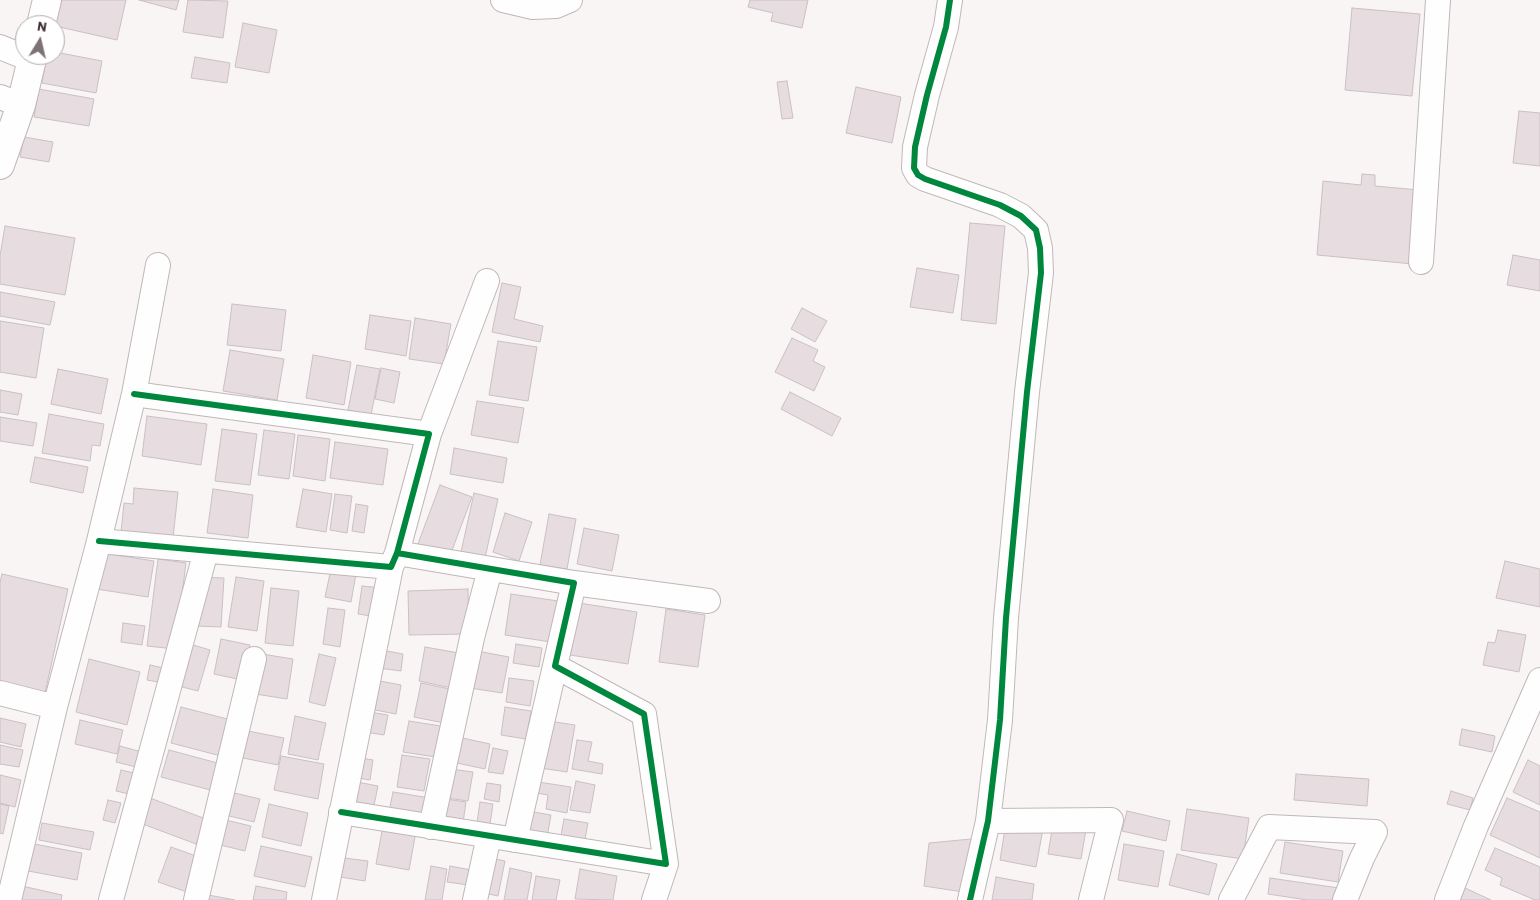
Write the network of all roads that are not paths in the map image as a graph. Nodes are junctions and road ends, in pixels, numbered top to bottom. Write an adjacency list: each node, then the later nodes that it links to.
1 (47, 0): 6 (street)
2 (502, 0): 3 (street)
3 (570, 0)
4 (950, 0): 29 (street)
5 (1438, 0): 12 (street)
6 (43, 15)
7 (0, 47): 8 (street)
8 (15, 52)
9 (29, 65): 10 (street)
10 (11, 101): 11 (street)
11 (0, 165)
12 (1421, 262)
13 (158, 265): 15 (street)
14 (487, 281): 16 (street)
15 (134, 394): 16 (street); 17 (street)
16 (429, 434): 19 (street)
17 (99, 541): 18 (street); 27 (street)
18 (206, 551): 19 (street); 35 (street)
19 (394, 560): 20 (street); 28 (street)
20 (490, 569): 21 (street); 30 (street)
21 (574, 583): 22 (street); 24 (street)
22 (708, 601)
23 (254, 659): 36 (street)
24 (555, 666): 32 (street); 33 (street)
25 (1540, 680): 44 (street)
26 (0, 693): 27 (street)
27 (55, 707): 34 (street)
28 (342, 812): 30 (street); 37 (street)
29 (988, 821): 40 (street); 41 (street)
30 (431, 827): 31 (street)
31 (489, 836): 32 (street); 38 (street)
32 (515, 840): 33 (street)
33 (666, 864): 39 (street)
34 (10, 900)
35 (111, 900)
36 (196, 900)
37 (324, 900)
38 (475, 900)
39 (654, 900)
40 (970, 900)
41 (1091, 900)
42 (1231, 900): 43 (street)
43 (1345, 900)
44 (1447, 900)

